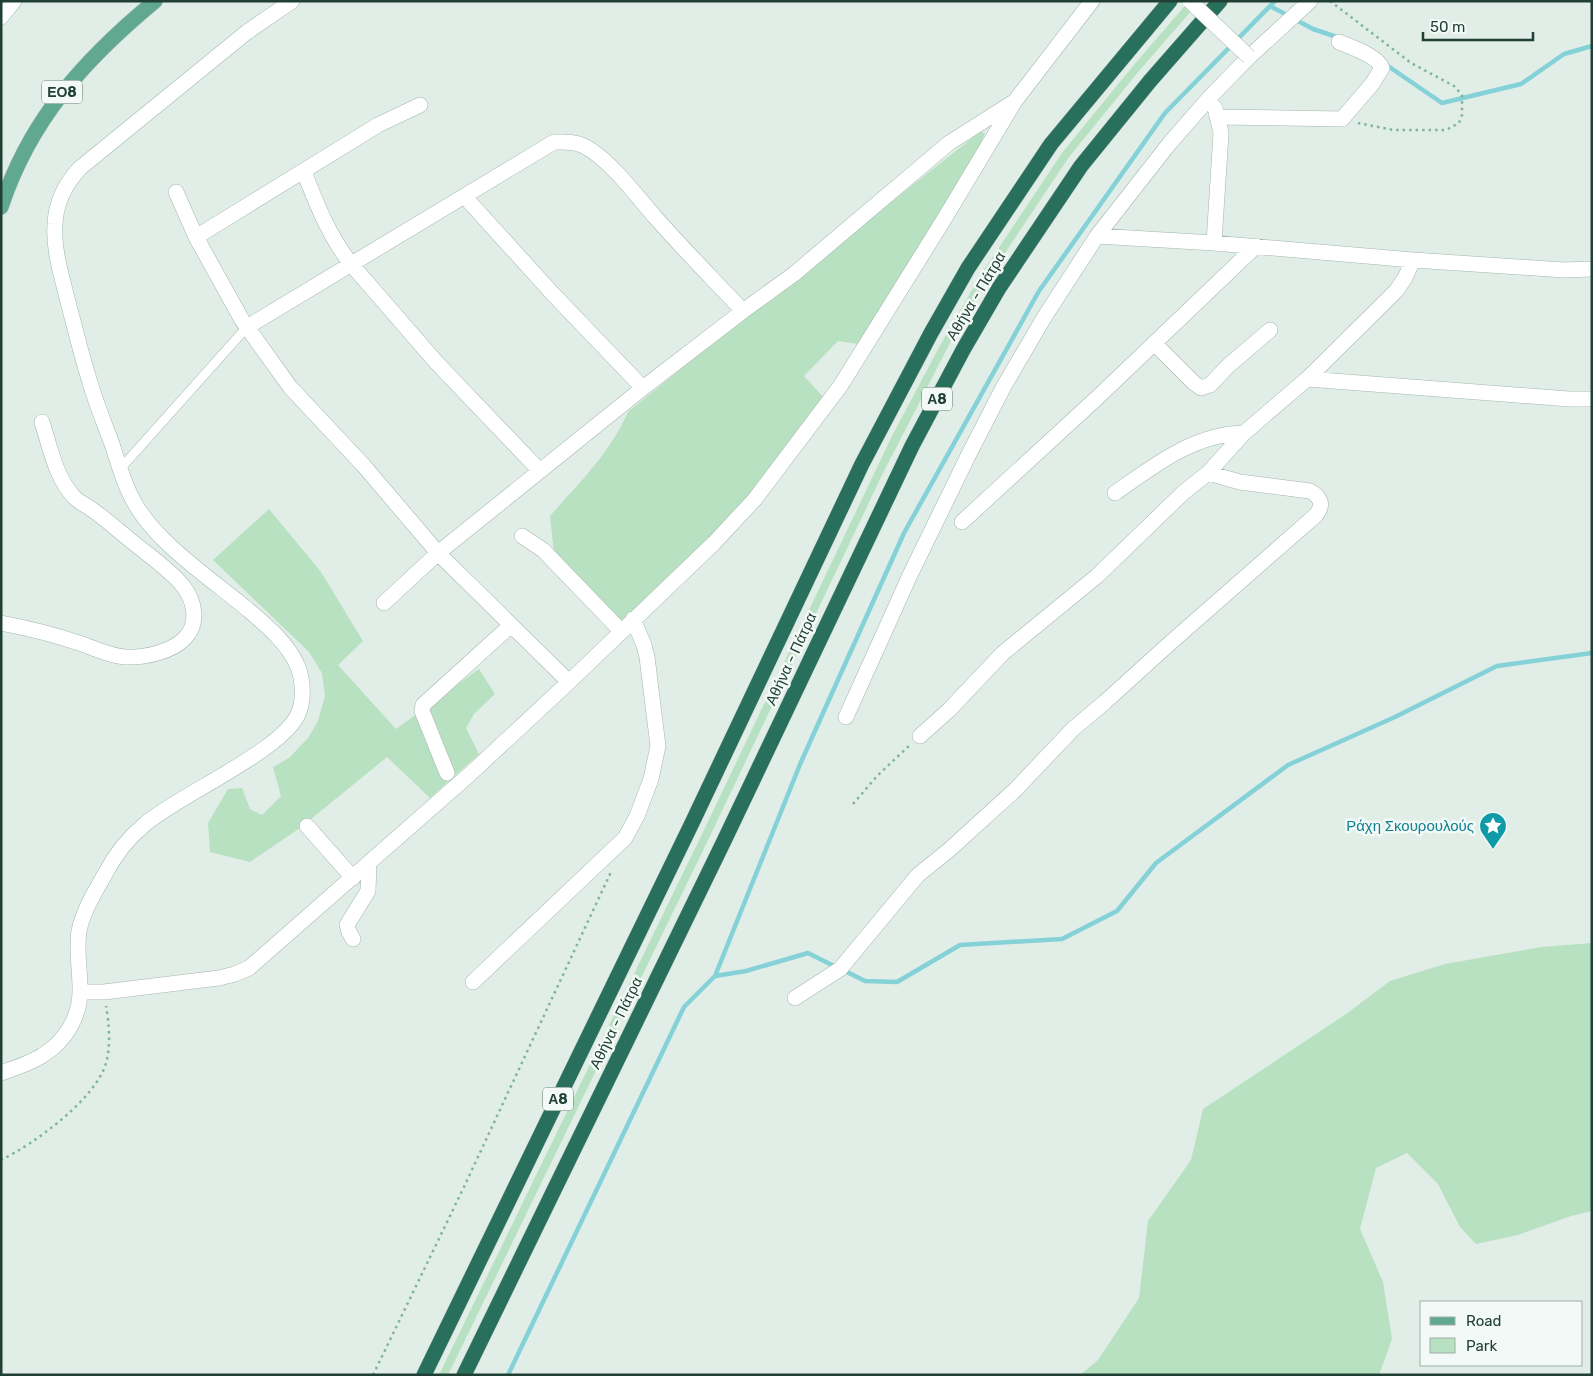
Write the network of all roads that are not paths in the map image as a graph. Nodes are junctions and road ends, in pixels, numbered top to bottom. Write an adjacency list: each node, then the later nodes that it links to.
1 (14, 1): 9 (street)
2 (155, 1): 19 (main road, ΕΟ8)
3 (292, 1): 36 (street)
4 (1092, 1): 13 (street)
5 (1170, 1): 60 (highway, Αθήνα - Πάτρα / Α8)
6 (1190, 1): 11 (street, bridge)
7 (1220, 1): 61 (highway, Αθήνα - Πάτρα / Α8)
8 (1310, 1): 11 (street)
9 (1, 17)
10 (1339, 42): 15 (street)
11 (1249, 57): 12 (street)
12 (1215, 93): 15 (street); 20 (street)
13 (1015, 100): 27 (street); 44 (street)
14 (420, 106): 16 (street)
15 (1218, 117): 22 (street)
16 (304, 172): 21 (street); 25 (street)
17 (176, 192): 21 (street)
18 (465, 197): 25 (street); 27 (street); 32 (street)
19 (1, 206)
20 (1097, 236): 22 (street); 49 (street)
21 (196, 237): 28 (street)
22 (1214, 243): 23 (street)
23 (1256, 246): 24 (street); 30 (street)
24 (1413, 260): 26 (street); 31 (street)
25 (351, 264): 28 (street); 37 (street)
26 (1592, 269)
27 (743, 310): 32 (street)
28 (248, 327): 36 (lane); 42 (street)
29 (1270, 330): 30 (street)
30 (1154, 343): 40 (street)
31 (1307, 379): 33 (street); 35 (street)
32 (643, 388): 37 (street)
33 (1592, 399)
34 (42, 422): 45 (street)
35 (1244, 433): 38 (street); 39 (street)
36 (121, 468): 57 (street)
37 (540, 471): 42 (street)
38 (1208, 473): 50 (street); 58 (street)
39 (1115, 493)
40 (962, 522)
41 (522, 536): 47 (street)
42 (438, 553): 43 (street); 46 (street)
43 (384, 603)
44 (633, 619): 47 (street); 56 (street)
45 (1, 623)
46 (510, 626): 48 (street); 51 (street)
47 (621, 631): 48 (street)
48 (568, 682): 53 (street)
49 (846, 717)
50 (920, 736)
51 (447, 774)
52 (307, 826): 54 (street)
53 (369, 863): 54 (street); 55 (street)
54 (353, 878): 57 (street)
55 (353, 938)
56 (474, 982)
57 (80, 992): 59 (street)
58 (795, 998)
59 (1, 1073)
60 (424, 1375)
61 (464, 1375)

